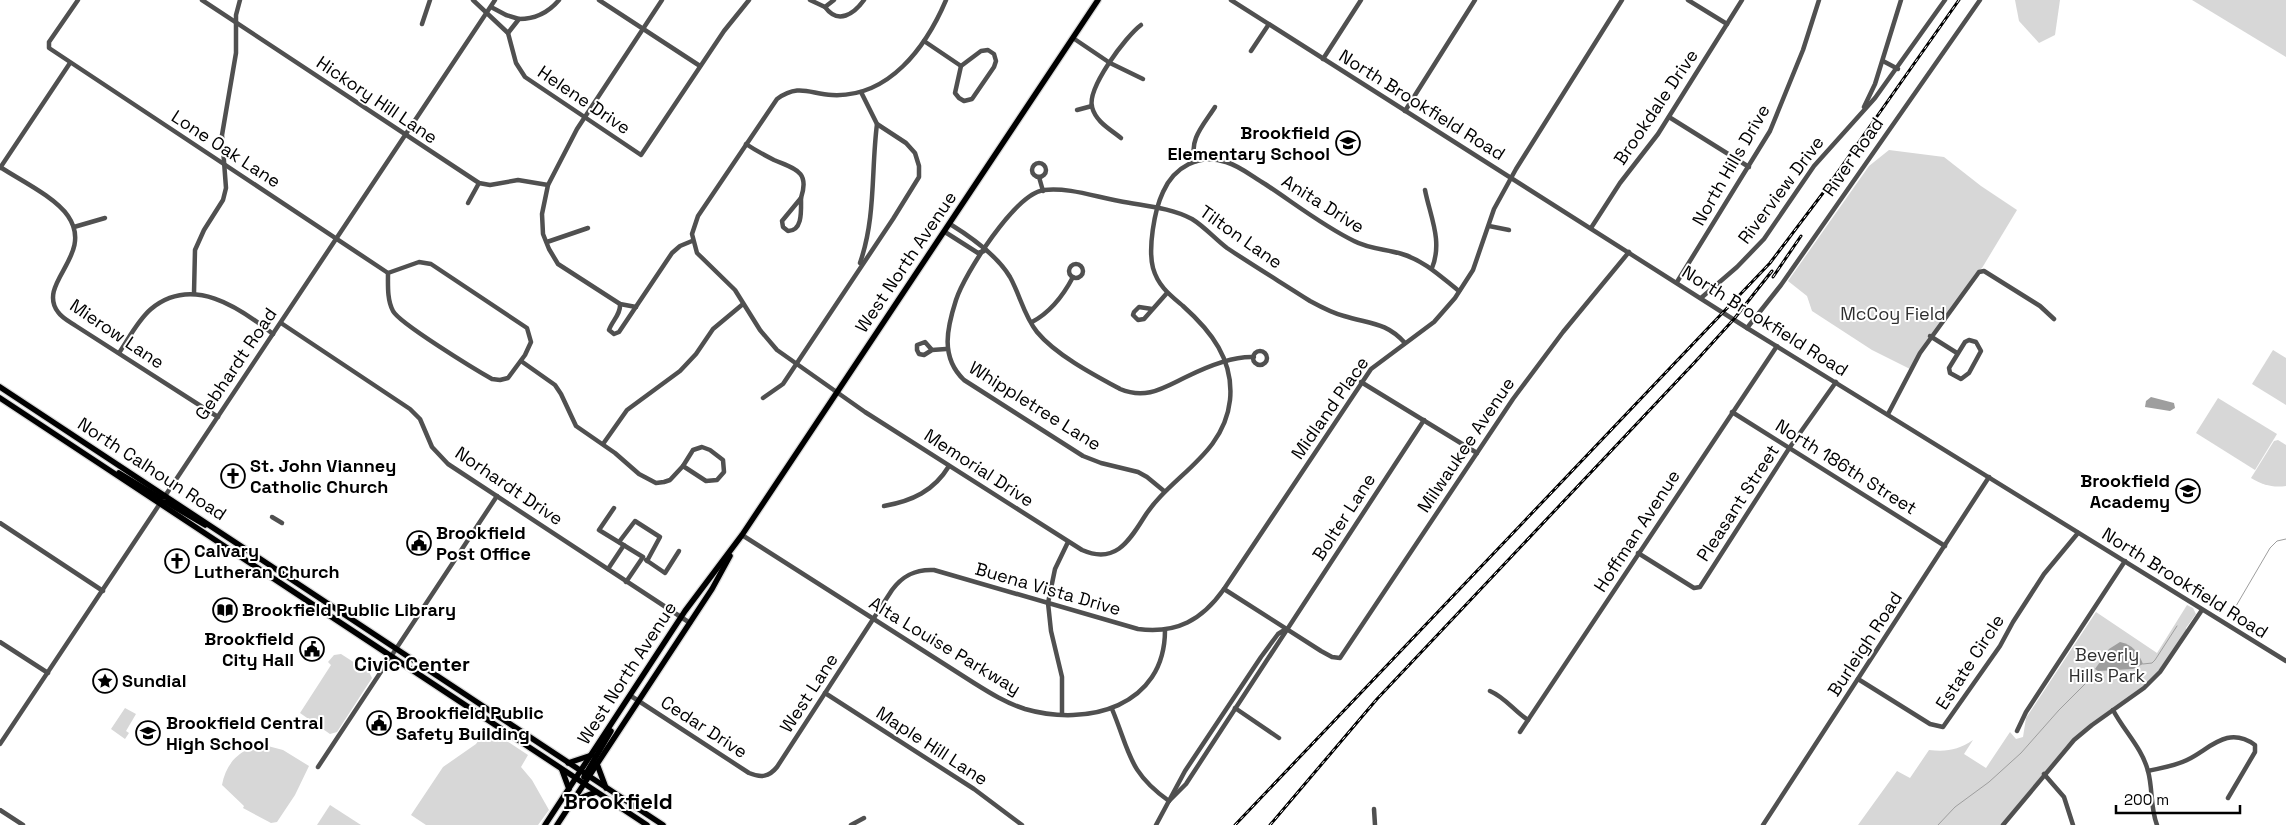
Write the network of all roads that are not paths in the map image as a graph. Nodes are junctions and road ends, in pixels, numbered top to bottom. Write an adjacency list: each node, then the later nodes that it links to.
1 (78, 0): 42 (street, Lone Oak Lane)
2 (202, 0): 30 (street, Hickory Hill Lane)
3 (240, 0): 30 (street)
4 (430, 0): 31 (street)
5 (473, 0): 28 (street)
6 (495, 0): 26 (street, Gebhardt Road)
7 (559, 0): 29 (street)
8 (599, 0): 35 (street)
9 (662, 0): 35 (street)
10 (750, 0): 44 (street)
11 (810, 0): 27 (street)
12 (834, 0): 27 (street)
13 (864, 0): 27 (street)
14 (946, 0): 38 (street)
15 (1098, 0): 37 (main road, West North Avenue)
16 (1231, 0): 32 (street, North Brookfield Road)
17 (1360, 0): 40 (street)
18 (1475, 0): 52 (street)
19 (1622, 0): 65 (street, Midland Place)
20 (1688, 0): 33 (street)
21 (1742, 0): 33 (street, Brookdale Drive)
22 (1818, 0): 62 (street, North Hills Drive)
23 (1901, 0): 41 (street, Riverview Drive)
24 (1945, 0): 46 (street, Riverview Drive)
25 (1980, 0): 102 (street, River Road)
26 (491, 7): 28 (street, Gebhardt Road); 29 (street)
27 (826, 7)
28 (487, 12): 36 (street); 57 (street, Gebhardt Road)
29 (519, 19): 36 (street)
30 (236, 22): 57 (street, Hickory Hill Lane); 61 (street)
31 (422, 24)
32 (1269, 24): 39 (street); 40 (street, North Brookfield Road)
33 (1727, 24): 55 (street, Brookdale Drive)
34 (1141, 25): 43 (street)
35 (643, 28): 44 (street); 54 (street)
36 (508, 33): 54 (street, Helene Drive)
37 (1073, 38): 43 (street); 74 (main road, West North Avenue)
38 (924, 41): 45 (street); 48 (street)
39 (1251, 51)
40 (1323, 59): 52 (street, North Brookfield Road)
41 (1883, 60): 46 (street); 53 (street, Riverview Drive)
42 (70, 63): 61 (street, Lone Oak Lane); 63 (street)
43 (1110, 64): 47 (street); 49 (street)
44 (700, 66): 54 (street, Helene Drive)
45 (961, 66): 45 (street)
46 (1898, 69): 53 (street, Riverview Drive)
47 (1143, 79)
48 (860, 92): 56 (street); 59 (street)
49 (1092, 106): 51 (street); 58 (street)
50 (1215, 107): 60 (street)
51 (1077, 110)
52 (1405, 111): 65 (street, North Brookfield Road)
53 (1859, 116): 94 (street, Riverview Drive)
54 (584, 117): 67 (street)
55 (1669, 117): 62 (street); 78 (street, Brookdale Drive)
56 (877, 124): 87 (street); 87 (street)
57 (405, 134): 66 (street, Hickory Hill Lane); 81 (street, Gebhardt Road)
58 (1121, 138)
59 (746, 144): 70 (street); 82 (street)
60 (1196, 160): 72 (street); 86 (street, Anita Drive)
61 (224, 164): 81 (street, Lone Oak Lane); 92 (street)
62 (1749, 167): 90 (street, North Hills Drive)
63 (0, 168): 76 (street)
64 (1039, 177): 68 (street)
65 (1511, 178): 75 (street, Midland Place); 78 (street, North Brookfield Road)
66 (479, 183): 67 (street); 71 (street)
67 (548, 185): 83 (street)
68 (1043, 190): 72 (street, Tilton Lane); 84 (street)
69 (1425, 190): 86 (street)
70 (801, 198): 70 (street)
71 (468, 203)
72 (1158, 208): 93 (street); 105 (street, Tilton Lane)
73 (105, 218): 76 (street)
74 (950, 224): 80 (main road, West North Avenue); 84 (street)
75 (1489, 226): 79 (street); 91 (street, Midland Place)
76 (74, 227): 109 (street, Mierow Lane)
77 (588, 228): 83 (street)
78 (1591, 228): 85 (street, North Brookfield Road)
79 (1509, 230)
80 (945, 232): 84 (street); 118 (main road, West North Avenue)
81 (336, 239): 88 (street, Lone Oak Lane); 101 (street, Gebhardt Road)
82 (692, 241): 96 (street, Memorial Drive); 97 (street)
83 (547, 242): 95 (street)
84 (984, 251): 100 (street); 107 (street)
85 (1629, 252): 90 (street, North Brookfield Road); 127 (street, Milwaukee Avenue)
86 (1432, 268): 91 (street, Anita Drive)
87 (858, 270): 114 (street)
88 (388, 273): 112 (street); 112 (street)
89 (1073, 277): 100 (street)
90 (1676, 282): 94 (street, North Brookfield Road)
91 (1459, 291): 105 (street, Midland Place)
92 (194, 293): 103 (street); 109 (street)
93 (1167, 293): 98 (street); 113 (street)
94 (1701, 298): 102 (street, North Brookfield Road)
95 (620, 304): 97 (street); 97 (street)
96 (743, 304): 114 (street, Memorial Drive); 125 (street)
97 (636, 307)
98 (1152, 309)
99 (2054, 319): 104 (street)
100 (1032, 322): 113 (street)
101 (280, 323): 103 (street, Gebhardt Road); 134 (street, Norhardt Drive)
102 (1747, 328): 106 (street, North Brookfield Road)
103 (273, 334): 123 (street, Gebhardt Road)
104 (1930, 336): 110 (street); 122 (street)
105 (1405, 343): 115 (street, Midland Place)
106 (1777, 346): 116 (street, North Brookfield Road); 121 (street, Hoffman Avenue)
107 (946, 349): 108 (street); 132 (street, Whippletree Lane)
108 (932, 350)
109 (119, 353): 123 (street, Mierow Lane)
110 (1958, 354): 110 (street)
111 (1254, 357): 113 (street)
112 (521, 361): 125 (street)
113 (1226, 362): 132 (street)
114 (796, 364): 118 (street, Memorial Drive); 120 (street)
115 (1361, 382): 124 (street); 154 (street, Midland Place)
116 (1836, 382): 122 (street, North Brookfield Road); 126 (street, Pleasant Street)
117 (0, 386): 133 (main road, North Calhoun Road)
118 (836, 392): 130 (street, Memorial Drive); 143 (main road, West North Avenue)
119 (0, 398): 128 (main road, North Calhoun Road)
120 (763, 398)
121 (1732, 412): 126 (street, North 186th Street); 149 (street, Hoffman Avenue)
122 (1888, 414): 131 (street, North Brookfield Road)
123 (218, 417): 133 (street, Gebhardt Road)
124 (1424, 420): 127 (street); 161 (street, Bolter Lane)
125 (603, 444): 129 (street)
126 (1790, 447): 147 (street, North 186th Street); 149 (street, Pleasant Street)
127 (1476, 453): 161 (street, Milwaukee Avenue)
128 (101, 465): 133 (main road); 135 (main road, North Calhoun Road)
129 (683, 466): 129 (street)
130 (949, 466): 136 (street); 145 (street, Memorial Drive)
131 (1989, 477): 142 (street, North Brookfield Road); 147 (street, Burleigh Road)
132 (1164, 491): 145 (street, Memorial Drive)
133 (165, 496): 135 (street, Gebhardt Road); 141 (main road, North Calhoun Road)
134 (497, 496): 152 (street, Norhardt Drive); 164 (street)
135 (160, 503): 141 (main road); 155 (street, Gebhardt Road); 165 (main road, North Calhoun Road)
136 (884, 506)
137 (614, 508): 144 (street)
138 (272, 517): 140 (street)
139 (0, 523): 155 (street)
140 (282, 523)
141 (212, 527): 164 (main road, North Calhoun Road)
142 (2078, 533): 151 (street, North Brookfield Road); 168 (street, Estate Circle)
143 (740, 538): 158 (main road, West North Avenue); 159 (street, Alta Louise Parkway); 160 (main road, West North Avenue)
144 (619, 542): 146 (street); 150 (street)
145 (1068, 542): 156 (street)
146 (624, 545): 150 (street); 152 (street)
147 (1945, 546): 168 (street, Burleigh Road)
148 (679, 551): 150 (street)
149 (1638, 552): 179 (street, Hoffman Avenue)
150 (645, 559): 153 (street)
151 (2125, 561): 157 (street, North Brookfield Road); 180 (street)
152 (608, 569): 153 (street, Norhardt Drive)
153 (626, 582): 158 (street, Norhardt Drive)
154 (1224, 589): 161 (street); 162 (street, Buena Vista Drive)
155 (103, 591): 167 (street, Gebhardt Road)
156 (1048, 603): 159 (street, Buena Vista Drive); 162 (street, Buena Vista Drive); 177 (street)
157 (2202, 610): 166 (street, North Brookfield Road); 176 (street)
158 (681, 618): 160 (street, Norhardt Drive); 171 (main road, West North Avenue)
159 (873, 619): 170 (street, West Lane); 177 (street, Alta Louise Parkway)
160 (690, 623): 172 (main road, West North Avenue)
161 (1286, 629): 173 (street, Bolter Lane); 175 (street, Bolter Lane)
162 (1165, 630): 174 (street, Alta Louise Parkway)
163 (0, 642): 167 (street)
164 (397, 649): 165 (street); 185 (main road, North Calhoun Road)
165 (392, 657): 187 (street); 188 (main road, North Calhoun Road)
166 (2286, 661)
167 (48, 673): 183 (street, Gebhardt Road)
168 (1858, 679): 213 (street, Burleigh Road)
169 (1490, 691): 179 (street)
170 (825, 693): 192 (street, West Lane); 210 (street, Maple Hill Lane)
171 (631, 696): 172 (street, Cedar Drive); 178 (main road, West North Avenue)
172 (639, 702): 186 (main road, West North Avenue); 192 (street, Cedar Drive)
173 (1229, 705): 175 (street); 200 (street, Bolter Lane)
174 (1112, 709): 177 (street, Alta Louise Parkway); 200 (street)
175 (1236, 709): 182 (street); 200 (street, Bolter Lane)
176 (2113, 710): 189 (street); 191 (street)
177 (1062, 713)
178 (617, 718): 184 (main road, West North Avenue); 190 (main road)
179 (1528, 720): 181 (street, Hoffman Avenue)
180 (2017, 731)
181 (1520, 732)
182 (1279, 738)
183 (0, 744)
184 (592, 754): 185 (main road); 190 (main road, West North Avenue)
185 (568, 763): 190 (main road, North Calhoun Road)
186 (597, 764): 190 (main road, West North Avenue); 195 (main road)
187 (318, 767)
188 (561, 768): 193 (main road, North Calhoun Road); 196 (main road)
189 (2148, 771): 198 (street); 216 (street)
190 (585, 774): 193 (main road, West North Avenue); 194 (main road, West North Avenue); 195 (main road, North Calhoun Road)
191 (2044, 774): 214 (street); 215 (street)
192 (764, 776)
193 (576, 778): 194 (main road, North Calhoun Road); 196 (main road, West North Avenue)
194 (584, 784): 197 (main road, North Calhoun Road); 199 (main road, West North Avenue)
195 (606, 788): 208 (main road, North Calhoun Road)
196 (569, 789): 205 (main road, West North Avenue)
197 (596, 792): 199 (main road); 207 (main road, North Calhoun Road)
198 (2228, 798)
199 (573, 801): 206 (main road, West North Avenue)
200 (1170, 801): 211 (street, Bolter Lane)
201 (1374, 809): 212 (street)
202 (0, 810): 204 (street)
203 (864, 818): 209 (street)
204 (23, 825)
205 (545, 825)
206 (557, 825)
207 (647, 825)
208 (663, 825)
209 (851, 825)
210 (1022, 825)
211 (1156, 825)
212 (1375, 825)
213 (1763, 825)
214 (2003, 825)
215 (2073, 825)
216 (2157, 825)

